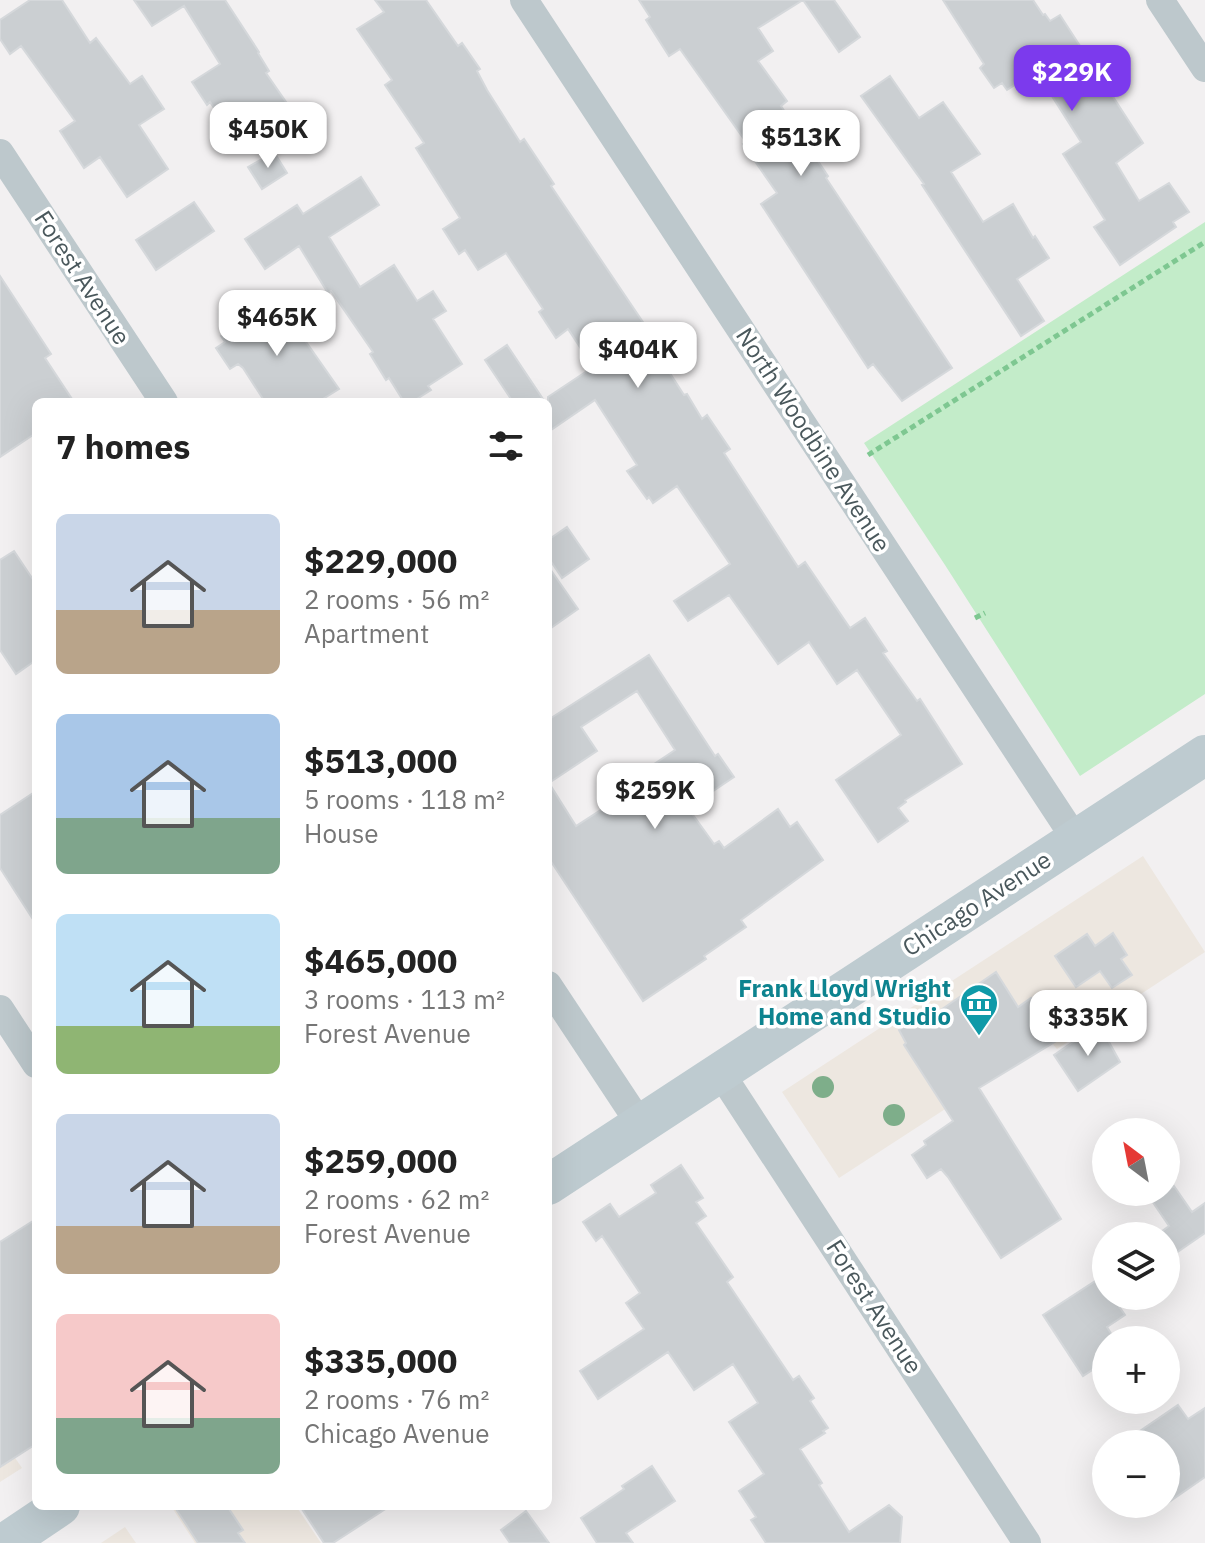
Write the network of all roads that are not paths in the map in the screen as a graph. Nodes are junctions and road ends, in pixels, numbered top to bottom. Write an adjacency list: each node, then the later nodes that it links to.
1 (524, 0): 7 (street, North Woodbine Avenue)
2 (1160, 0): 3 (street)
3 (1205, 68)
4 (0, 153): 5 (street, Forest Avenue)
5 (161, 398)
6 (1205, 755): 7 (main road, Chicago Avenue)
7 (1076, 840): 11 (main road, Chicago Avenue)
8 (552, 991): 12 (street)
9 (0, 1009): 10 (street)
10 (32, 1058)
11 (720, 1072): 12 (main road, Chicago Avenue); 16 (street, Forest Avenue)
12 (640, 1124): 13 (main road, Chicago Avenue)
13 (552, 1182)
14 (54, 1510): 15 (main road)
15 (5, 1543)
16 (1027, 1543)

